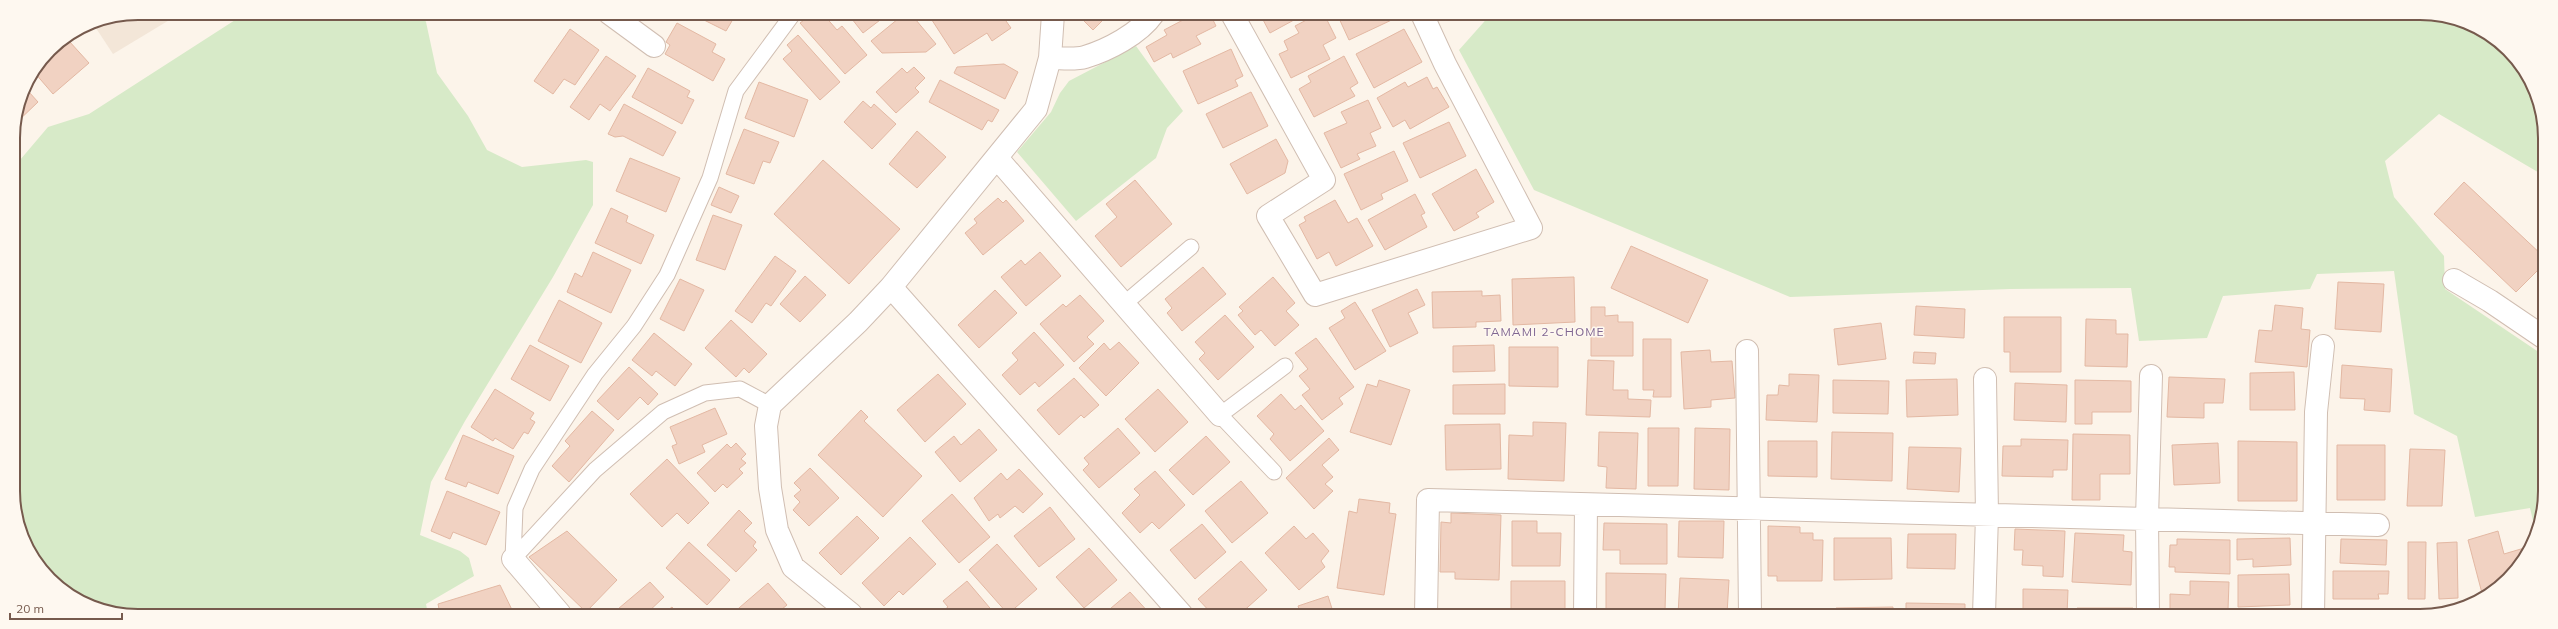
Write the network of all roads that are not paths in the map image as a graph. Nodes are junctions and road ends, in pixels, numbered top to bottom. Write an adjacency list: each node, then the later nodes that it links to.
1 (622, 20): 7 (street)
2 (789, 20): 29 (lane)
3 (1053, 20): 8 (street)
4 (1148, 20): 8 (street)
5 (1235, 20): 6 (street)
6 (1425, 20)
7 (654, 46)
8 (1050, 58): 9 (street)
9 (997, 158): 12 (street); 13 (street)
10 (1191, 247): 13 (lane)
11 (2454, 280): 14 (street)
12 (891, 287): 20 (street); 32 (street)
13 (1124, 304): 21 (street)
14 (2538, 334)
15 (2323, 346): 27 (street)
16 (1747, 351): 24 (street)
17 (1286, 366): 21 (lane)
18 (2152, 376): 26 (street)
19 (1985, 378): 25 (street)
20 (770, 405): 29 (lane); 31 (street)
21 (1220, 415): 22 (lane)
22 (1274, 472)
23 (1586, 505): 24 (street); 33 (street); 34 (street)
24 (1750, 508): 25 (street); 35 (street)
25 (1987, 515): 26 (street); 36 (street)
26 (2147, 519): 27 (street); 37 (street)
27 (2314, 524): 28 (street); 38 (street)
28 (2378, 525)
29 (513, 559): 30 (street)
30 (556, 609)
31 (845, 609)
32 (1177, 609)
33 (1426, 609)
34 (1584, 609)
35 (1750, 609)
36 (1984, 609)
37 (2148, 609)
38 (2313, 609)

